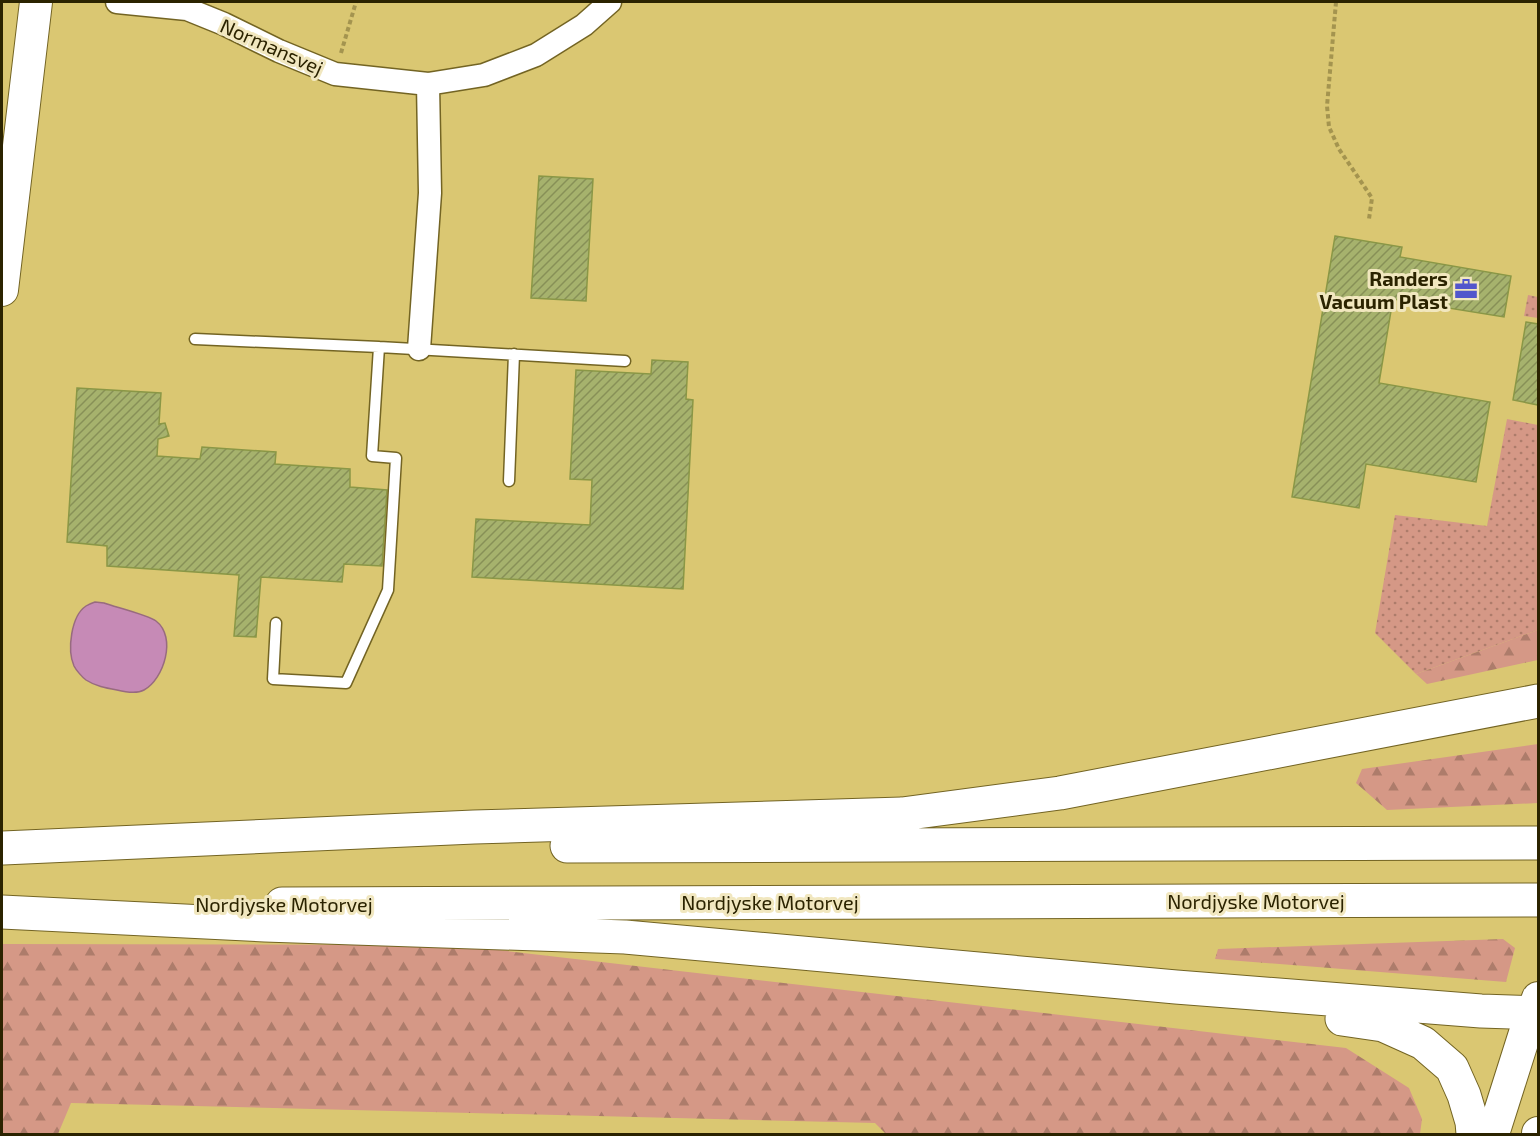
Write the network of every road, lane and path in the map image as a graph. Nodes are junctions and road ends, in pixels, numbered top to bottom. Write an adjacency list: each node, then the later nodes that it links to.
1 (36, 2): 9 (main road)
2 (117, 2): 6 (street, Normansvej)
3 (356, 2): 6 (path)
4 (610, 2): 7 (street, Normansvej)
5 (1336, 2): 8 (path)
6 (335, 74): 7 (street, Normansvej)
7 (428, 84): 12 (street)
8 (1369, 219)
9 (2, 290)
10 (195, 339): 11 (lane)
11 (379, 347): 12 (lane); 16 (lane)
12 (419, 349): 13 (lane)
13 (514, 354): 14 (lane); 15 (lane)
14 (625, 361)
15 (509, 481)
16 (276, 623)
17 (1539, 701): 19 (highway)
18 (1539, 843): 19 (highway)
19 (2, 848)
20 (1539, 900): 21 (highway, Nordjyske Motorvej)
21 (2, 905)
22 (2, 912): 23 (highway)
23 (1176, 987): 24 (highway); 25 (highway)
24 (1537, 1008): 26 (main road)
25 (1473, 1134)
26 (1493, 1134)

